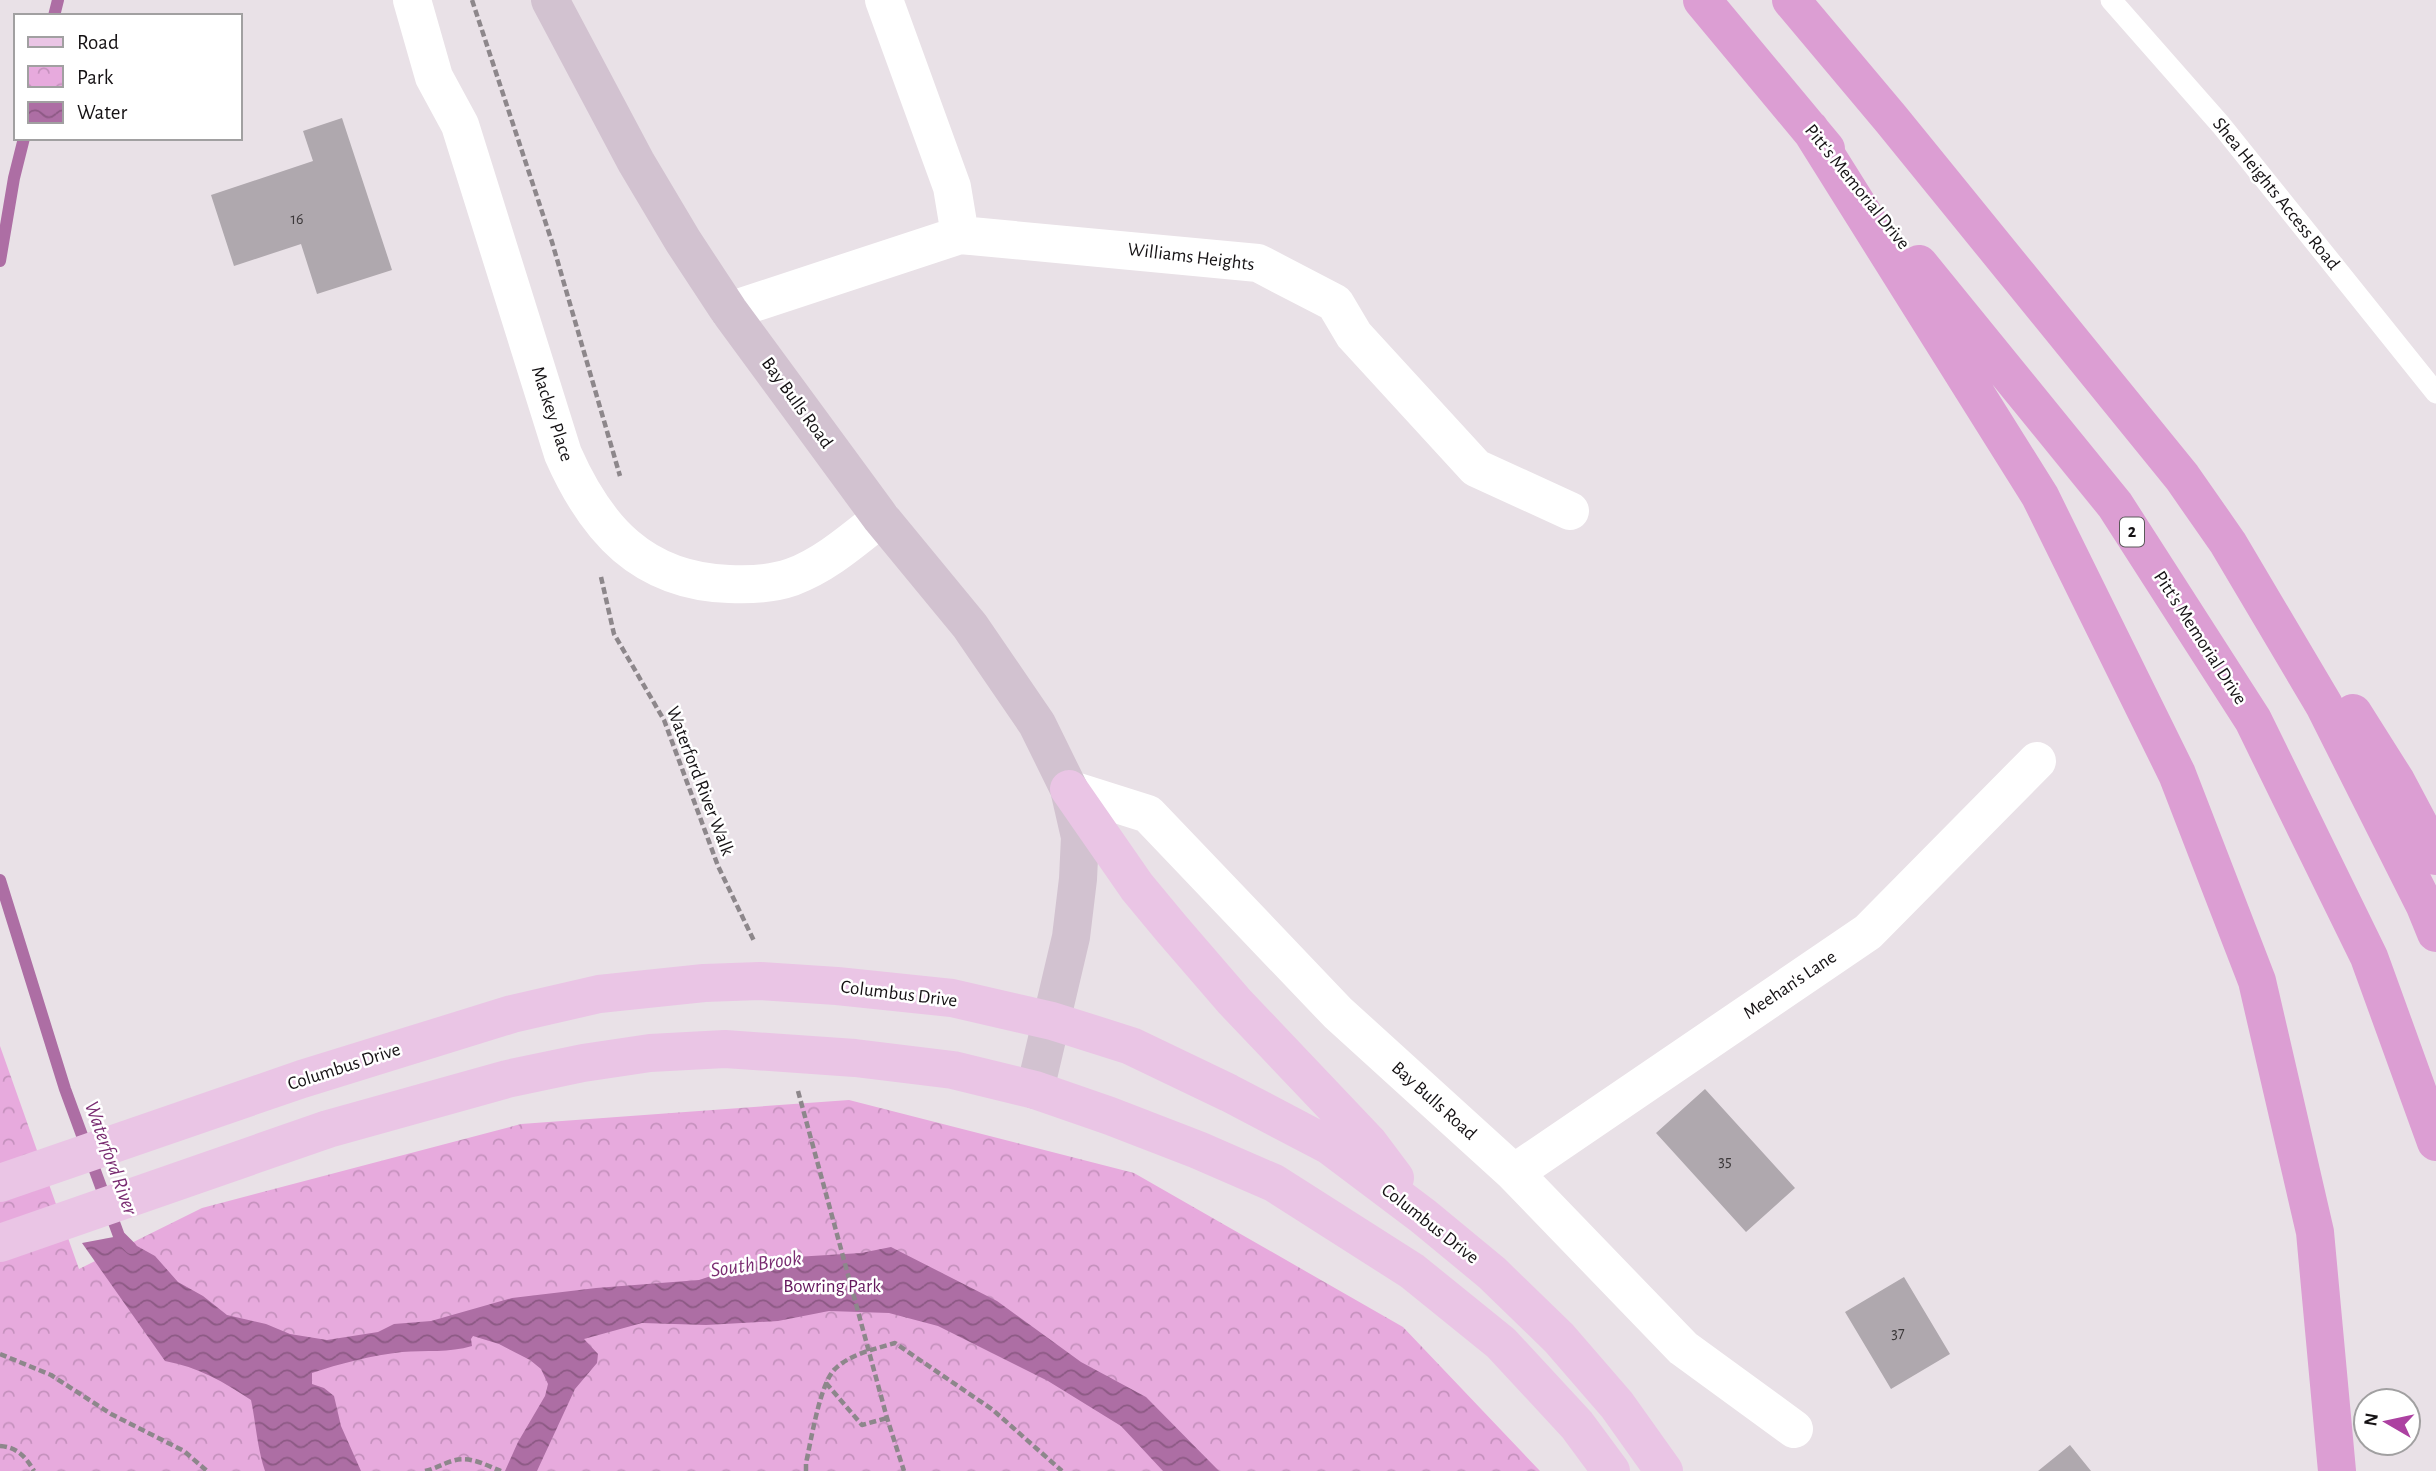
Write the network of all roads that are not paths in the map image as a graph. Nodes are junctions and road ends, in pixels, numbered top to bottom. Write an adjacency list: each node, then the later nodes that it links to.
1 (412, 0): 13 (street, Mackey Place)
2 (550, 0): 9 (street, Bay Bulls Road)
3 (884, 0): 8 (street)
4 (1702, 0): 7 (highway, Pitt's Memorial Drive / 2)
5 (1791, 0): 11 (highway)
6 (2111, 0): 10 (lane, Shea Heights Access Road)
7 (1810, 129): 20 (highway, Pitt's Memorial Drive / 2); 28 (highway)
8 (960, 235): 9 (street, Williams Heights); 12 (street, Williams Heights)
9 (729, 311): 13 (street, Bay Bulls Road)
10 (2436, 393)
11 (2182, 477): 16 (highway); 17 (highway)
12 (1570, 511)
13 (881, 519): 15 (street, Bay Bulls Road)
14 (2037, 761): 21 (street, Meehan's Lane)
15 (1069, 789): 18 (street, Bay Bulls Road); 21 (street, Bay Bulls Road); 23 (main road)
16 (2436, 856)
17 (2436, 933)
18 (1052, 1021): 19 (street, Bay Bulls Road); 22 (main road, Columbus Drive); 23 (main road, Columbus Drive)
19 (1035, 1090): 24 (main road); 26 (main road)
20 (2436, 1142)
21 (1514, 1173): 25 (street, Bay Bulls Road)
22 (0, 1183)
23 (1423, 1216): 27 (main road, Columbus Drive)
24 (0, 1243)
25 (1794, 1429)
26 (1611, 1471)
27 (1664, 1471)
28 (2337, 1471)

